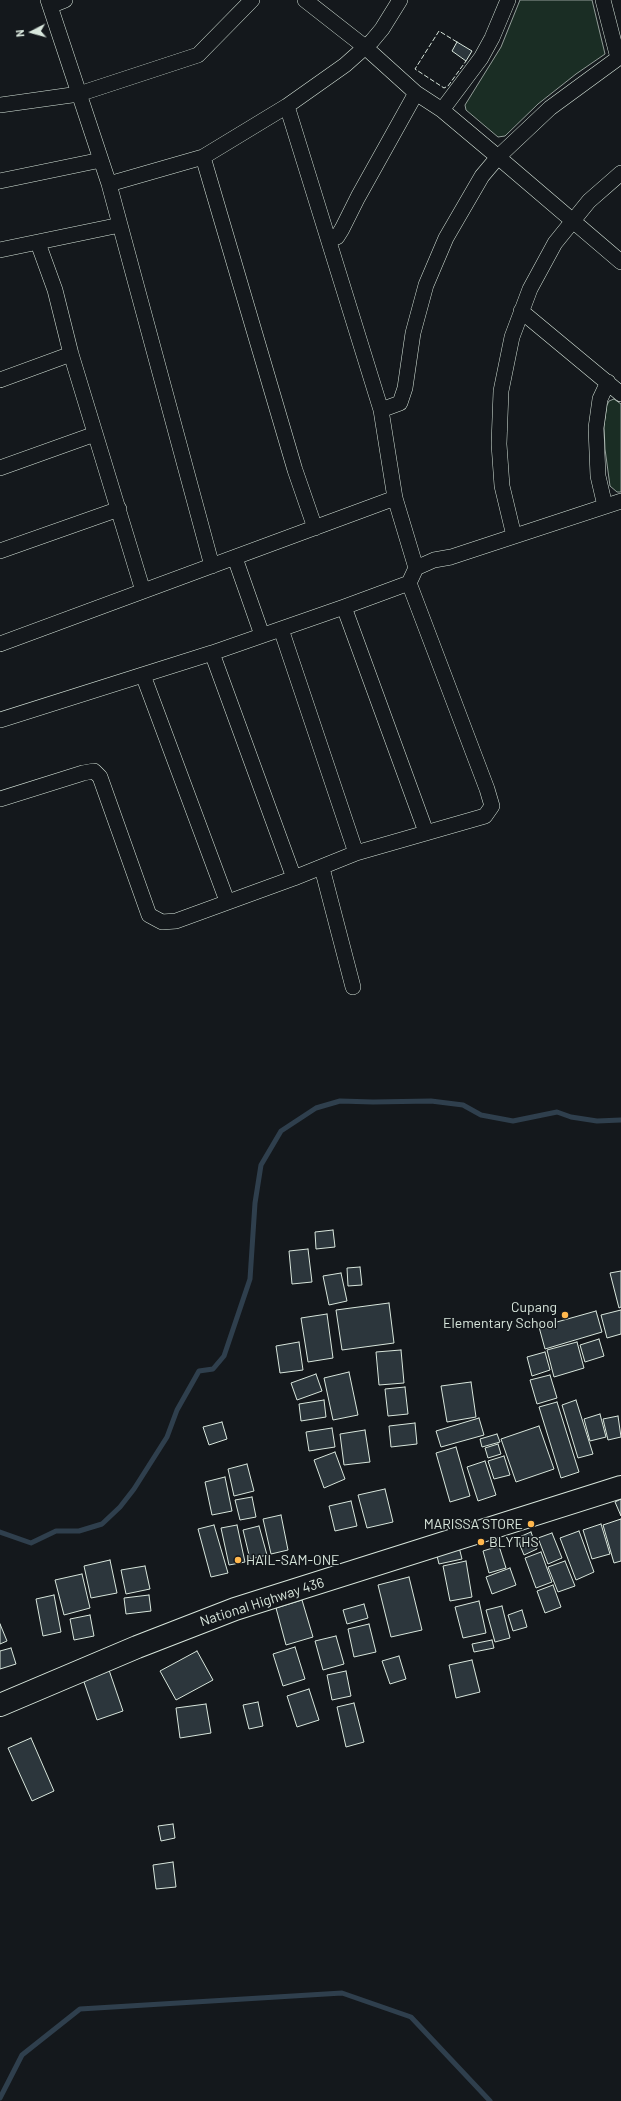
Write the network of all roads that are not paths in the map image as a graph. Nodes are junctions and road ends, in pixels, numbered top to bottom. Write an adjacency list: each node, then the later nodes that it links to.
1 (65, 0): 7 (street)
2 (252, 0): 11 (street)
3 (306, 0): 8 (street)
4 (400, 0): 8 (street)
5 (508, 0): 14 (street)
6 (603, 0): 9 (street)
7 (49, 3): 11 (street)
8 (365, 47): 10 (street); 13 (street)
9 (620, 57): 16 (street)
10 (416, 93): 14 (street); 23 (street)
11 (79, 94): 12 (street); 17 (street)
12 (0, 103)
13 (287, 106): 15 (street); 23 (street)
14 (442, 110): 16 (street)
15 (203, 157): 20 (street); 39 (street)
16 (498, 157): 21 (street); 32 (street)
17 (101, 160): 19 (street); 20 (street)
18 (621, 173): 21 (street)
19 (0, 181)
20 (108, 184): 22 (street)
21 (572, 220): 26 (street); 27 (street)
22 (120, 225): 24 (street); 43 (street)
23 (329, 240): 32 (street)
24 (38, 243): 25 (street); 28 (street)
25 (0, 250)
26 (621, 262)
27 (521, 311): 30 (street); 40 (street)
28 (71, 354): 29 (street); 33 (street)
29 (0, 380)
30 (608, 382): 31 (street); 37 (street)
31 (621, 394)
32 (381, 410): 35 (street)
33 (95, 434): 34 (street); 38 (street)
34 (0, 468)
35 (395, 498): 39 (street); 44 (street)
36 (621, 501): 37 (street)
37 (605, 506): 40 (street)
38 (119, 509): 41 (street); 46 (street)
39 (315, 528): 42 (street)
40 (514, 536): 44 (street)
41 (0, 551)
42 (235, 558): 43 (street); 49 (street)
43 (212, 566): 46 (street)
44 (416, 568): 45 (street)
45 (409, 583): 47 (street); 55 (street)
46 (143, 590): 50 (street)
47 (344, 607): 48 (street); 55 (street)
48 (280, 629): 49 (street); 56 (street)
49 (262, 635): 51 (street)
50 (0, 644)
51 (212, 652): 52 (street); 58 (street)
52 (143, 675): 53 (street); 59 (street)
53 (0, 720)
54 (0, 799): 59 (street)
55 (426, 832): 56 (street)
56 (356, 853): 57 (street)
57 (322, 868): 58 (street); 60 (street)
58 (294, 878): 59 (street)
59 (227, 901)
60 (353, 988)
61 (621, 1487): 62 (main road, National Highway 436)
62 (0, 1705)

